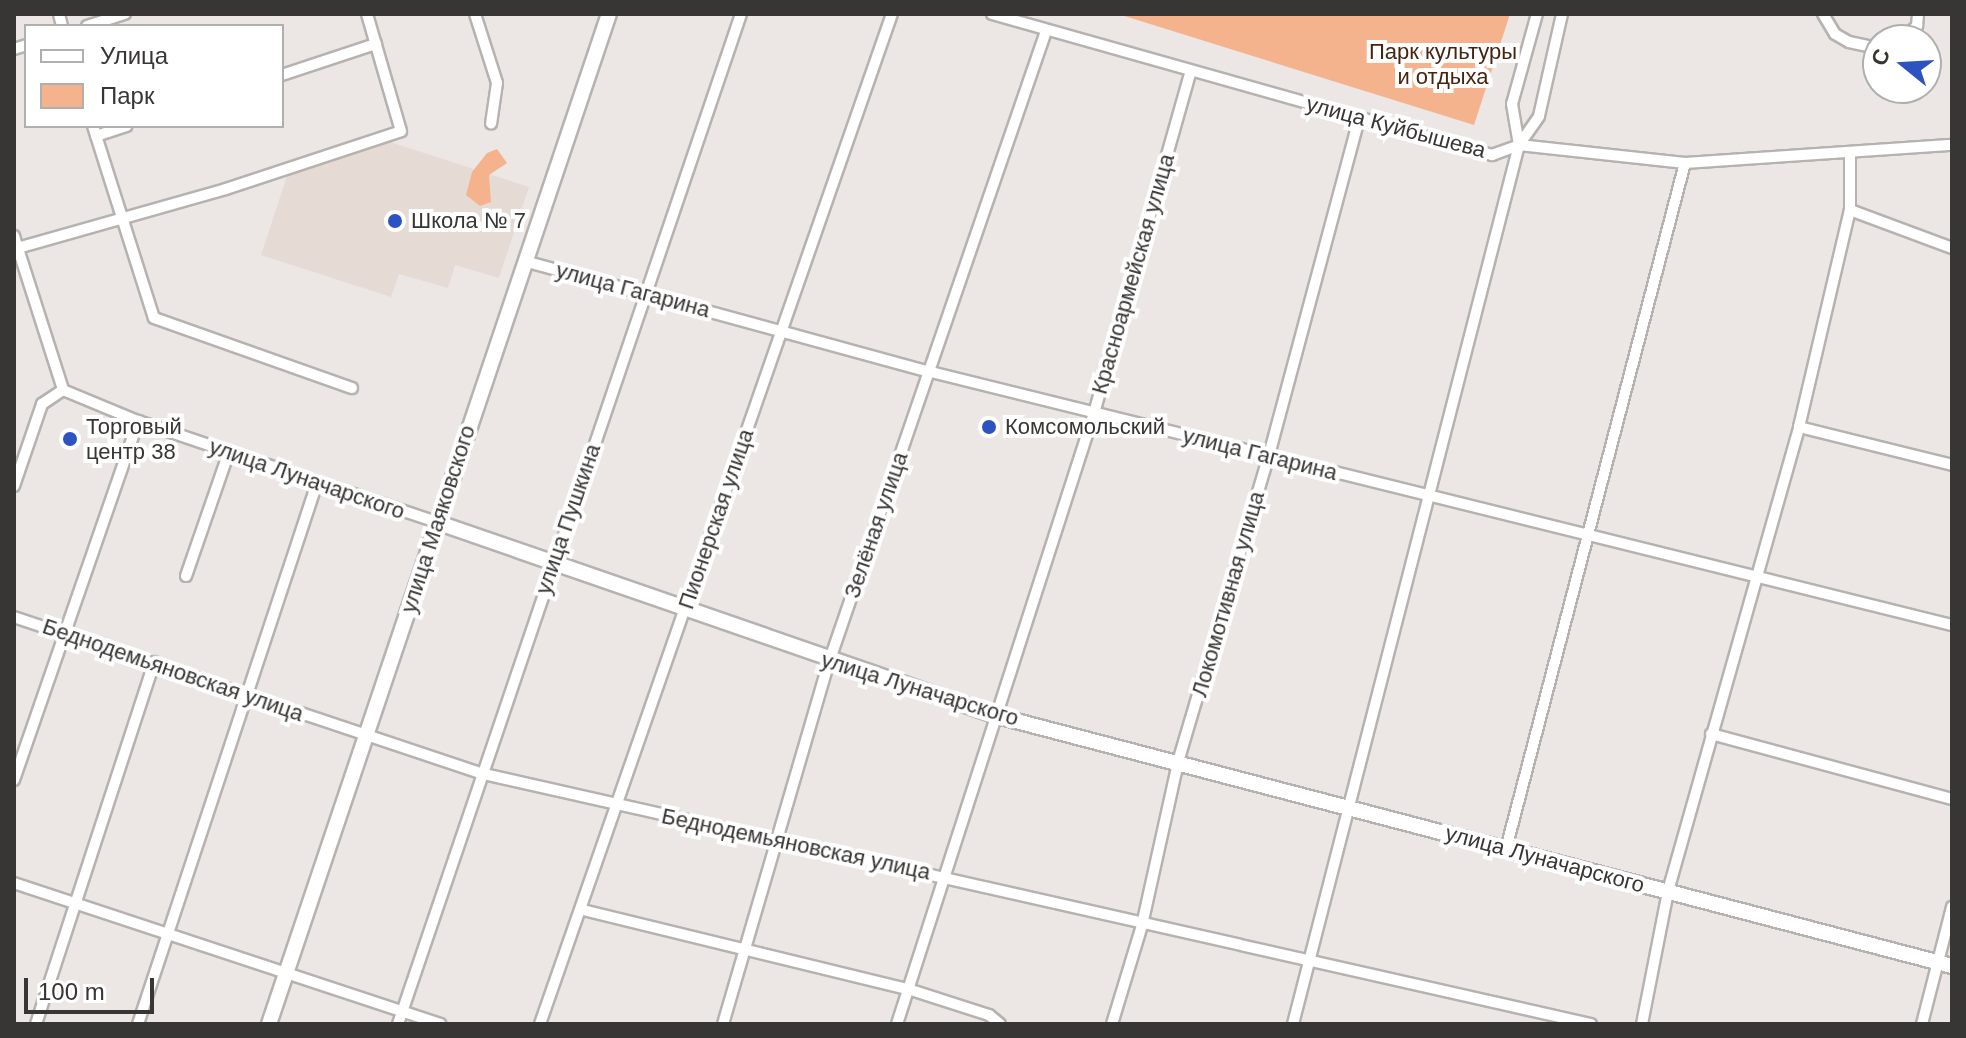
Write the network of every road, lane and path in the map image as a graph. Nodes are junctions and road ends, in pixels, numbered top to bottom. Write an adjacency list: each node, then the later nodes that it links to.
1 (125, 14): 11 (street)
2 (367, 14): 13 (street)
3 (475, 14): 18 (street)
4 (609, 14): 29 (main road, улица Маяковского)
5 (741, 14): 30 (street, улица Пушкина)
6 (892, 14): 31 (street, Пионерская улица)
7 (992, 14): 12 (street, улица Куйбышева)
8 (1537, 14): 20 (street)
9 (1562, 14): 20 (street)
10 (1823, 14): 14 (street)
11 (93, 24)
12 (1046, 31): 15 (street, улица Куйбышева); 32 (street, Зелёная улица)
13 (376, 44): 16 (street); 25 (street)
14 (1862, 45)
15 (1191, 71): 17 (street, улица Куйбышева); 35 (street, Красноармейская улица)
16 (284, 74)
17 (1359, 118): 20 (street, улица Куйбышева); 39 (street, Локомотивная улица)
18 (491, 124)
19 (95, 131): 25 (street)
20 (1519, 145): 23 (street, улица Куйбышева); 43 (street)
21 (1952, 145): 22 (street, улица Куйбышева)
22 (1850, 154): 23 (street, улица Куйбышева); 24 (street)
23 (1685, 163): 45 (street)
24 (1850, 210): 28 (street); 37 (street)
25 (120, 216): 27 (street); 33 (street)
26 (14, 236): 27 (street)
27 (16, 248): 34 (street)
28 (1952, 248)
29 (524, 261): 30 (street, улица Гагарина); 44 (main road, улица Маяковского)
30 (645, 293): 31 (street, улица Гагарина); 46 (street, улица Пушкина)
31 (783, 328): 32 (street, улица Гагарина); 49 (street, Пионерская улица)
32 (927, 371): 35 (street, улица Гагарина); 54 (street, Зелёная улица)
33 (352, 388)
34 (63, 390): 36 (street, улица Луначарского); 42 (street)
35 (1094, 413): 39 (street, улица Гагарина); 56 (street, Красноармейская улица)
36 (138, 421): 38 (street, улица Луначарского); 52 (street)
37 (1799, 427): 40 (street); 48 (street)
38 (229, 452): 41 (street, улица Луначарского); 47 (street)
39 (1269, 455): 43 (street, улица Гагарина); 59 (street, Локомотивная улица)
40 (1952, 465)
41 (317, 483): 44 (street, улица Луначарского); 55 (street)
42 (14, 486)
43 (1425, 498): 45 (street, улица Гагарина); 64 (street)
44 (436, 522): 46 (main road, улица Луначарского); 58 (main road, улица Маяковского)
45 (1588, 536): 48 (street, улица Гагарина); 66 (street)
46 (553, 563): 49 (main road, улица Луначарского); 60 (street, улица Пушкина)
47 (186, 576)
48 (1758, 577): 51 (street, улица Гагарина); 57 (street)
49 (684, 610): 54 (main road, улица Луначарского); 63 (street, Пионерская улица)
50 (14, 617): 52 (street, Беднодемьяновская улица)
51 (1952, 625)
52 (63, 633): 53 (street, Беднодемьяновская улица); 61 (street)
53 (154, 662): 55 (street, Беднодемьяновская улица); 70 (street)
54 (829, 662): 56 (main road, улица Луначарского); 65 (street, Зелёная улица)
55 (250, 695): 58 (street, Беднодемьяновская улица); 74 (street)
56 (997, 716): 59 (main road, улица Луначарского); 67 (street, Красноармейская улица)
57 (1711, 734): 62 (street); 69 (street)
58 (366, 735): 60 (street, Беднодемьяновская улица); 78 (main road, улица Маяковского)
59 (1178, 762): 64 (main road, улица Луначарского); 73 (street, Локомотивная улица)
60 (484, 774): 63 (street, Беднодемьяновская улица); 80 (street, улица Пушкина)
61 (14, 780)
62 (1952, 799)
63 (613, 804): 65 (street, Беднодемьяновская улица); 72 (street, Пионерская улица)
64 (1347, 806): 66 (main road, улица Луначарского); 76 (street)
65 (778, 842): 67 (street, Беднодемьяновская улица); 75 (street, Зелёная улица)
66 (1506, 849): 69 (main road, улица Луначарского)
67 (945, 876): 73 (street, Беднодемьяновская улица); 79 (street, Красноармейская улица)
68 (14, 883): 70 (street)
69 (1668, 891): 77 (main road, улица Луначарского); 92 (street)
70 (73, 902): 74 (street); 81 (street)
71 (1952, 907): 77 (street)
72 (583, 910): 75 (street); 85 (street, Пионерская улица)
73 (1142, 925): 76 (street, Беднодемьяновская улица); 89 (street, Локомотивная улица)
74 (169, 934): 78 (street); 82 (street)
75 (745, 952): 79 (street); 86 (street, Зелёная улица)
76 (1311, 957): 90 (street); 91 (street, Беднодемьяновская улица)
77 (1945, 965): 93 (street)
78 (285, 974): 80 (street); 83 (main road, улица Маяковского)
79 (908, 989): 87 (street, Красноармейская улица); 88 (street)
80 (399, 1019): 84 (street)
81 (36, 1024)
82 (138, 1024)
83 (269, 1024)
84 (440, 1024)
85 (540, 1024)
86 (723, 1024)
87 (897, 1024)
88 (1000, 1024)
89 (1112, 1024)
90 (1293, 1024)
91 (1591, 1024)
92 (1642, 1024)
93 (1922, 1024)

